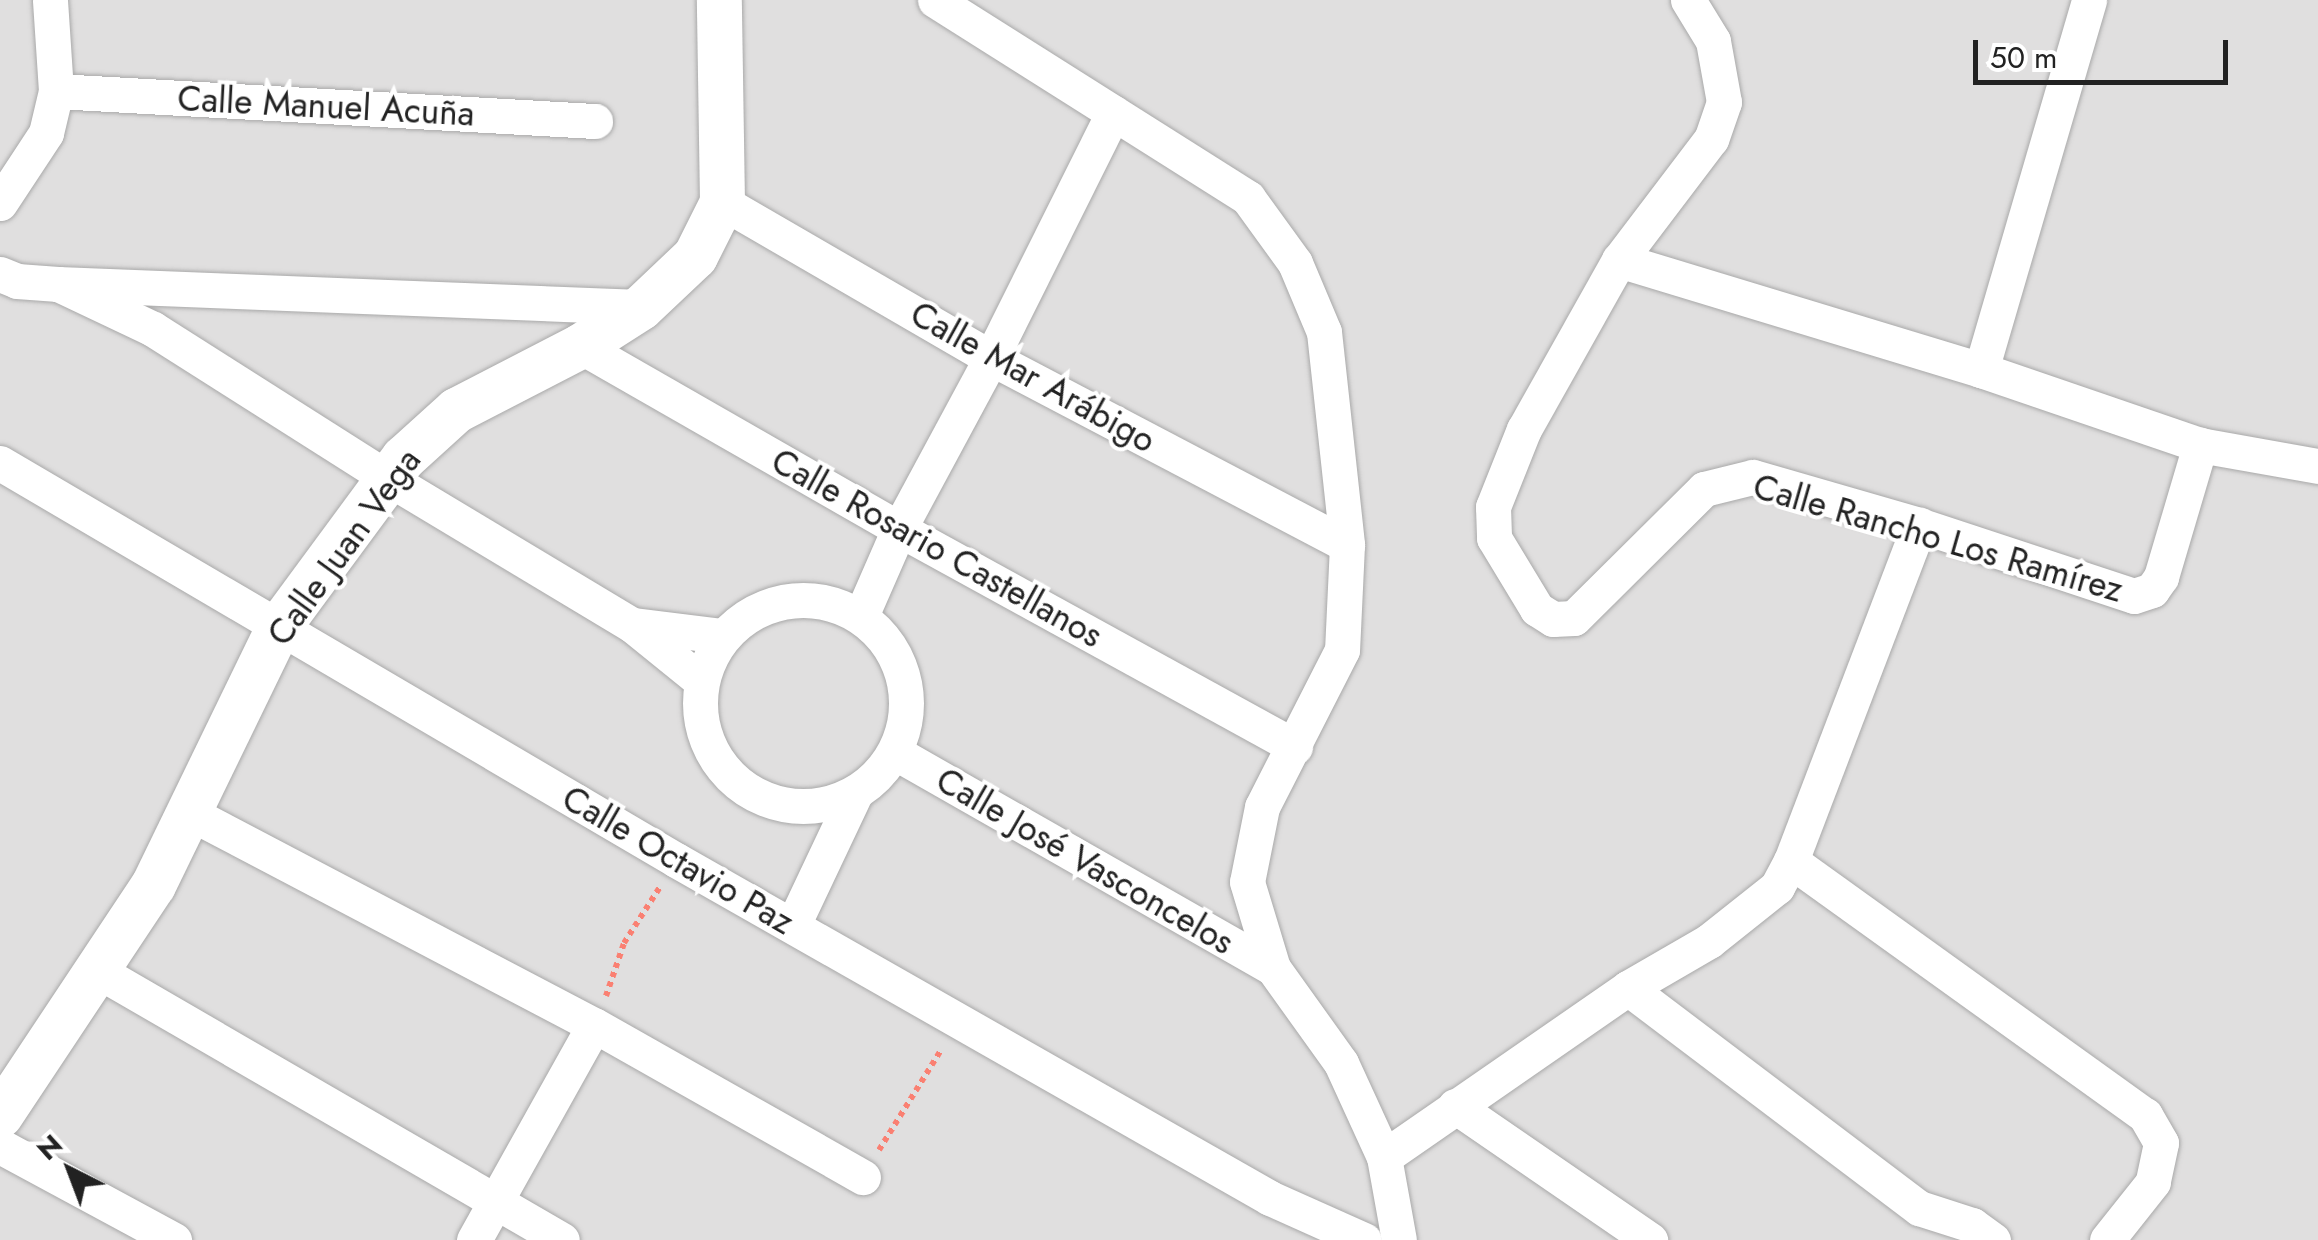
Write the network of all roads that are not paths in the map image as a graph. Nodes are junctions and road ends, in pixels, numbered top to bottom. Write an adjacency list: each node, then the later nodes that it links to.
1 (50, 0): 6 (street)
2 (720, 0): 9 (street, Calle Juan Vega)
3 (935, 0): 7 (street)
4 (1688, 0): 11 (street)
5 (2089, 0): 17 (street)
6 (56, 91): 8 (street, Calle Manuel Acuña); 10 (street)
7 (1113, 113): 16 (street); 24 (street)
8 (595, 121)
9 (722, 202): 14 (street, Calle Juan Vega); 16 (street, Calle Mar Arábigo)
10 (0, 203)
11 (1618, 260): 17 (street); 22 (street, Calle Rancho Los Ramírez)
12 (0, 274): 13 (street)
13 (58, 284): 14 (street); 21 (street)
14 (641, 307): 15 (street, Calle Juan Vega)
15 (580, 346): 21 (street, Calle Juan Vega); 23 (street, Calle Rosario Castellanos)
16 (991, 358): 23 (street); 24 (street, Calle Mar Arábigo)
17 (1981, 370): 18 (street)
18 (2200, 445): 20 (street); 22 (street, Calle Rancho Los Ramírez)
19 (0, 463): 27 (street, Calle Octavio Paz)
20 (2318, 466)
21 (388, 479): 26 (street); 27 (street, Calle Juan Vega)
22 (1919, 524): 34 (street)
23 (899, 529): 25 (street); 30 (street, Calle Rosario Castellanos)
24 (1347, 545): 30 (street)
25 (861, 616): 28 (street); 31 (street)
26 (632, 625): 28 (street); 29 (street)
27 (279, 626): 33 (street, Calle Juan Vega); 35 (street, Calle Octavio Paz)
28 (721, 636): 29 (street)
29 (700, 680): 32 (street)
30 (1295, 746): 36 (street)
31 (896, 753): 32 (street); 36 (street, Calle José Vasconcelos)
32 (854, 796): 35 (street)
33 (188, 812): 37 (street, Calle Juan Vega); 39 (street)
34 (1792, 861): 38 (street); 53 (street)
35 (792, 925): 49 (street, Calle Octavio Paz)
36 (1273, 968): 43 (street)
37 (98, 970): 41 (street, Calle Juan Vega); 45 (street)
38 (1628, 988): 40 (street); 52 (street)
39 (594, 1025): 44 (street); 45 (street)
40 (1456, 1106): 43 (street); 51 (street)
41 (0, 1116)
42 (0, 1146): 46 (street)
43 (1384, 1157): 50 (street)
44 (863, 1177)
45 (495, 1204): 47 (street); 48 (street)
46 (174, 1240)
47 (474, 1240)
48 (562, 1240)
49 (1364, 1240)
50 (1399, 1240)
51 (1650, 1240)
52 (1994, 1240)
53 (2106, 1240)

